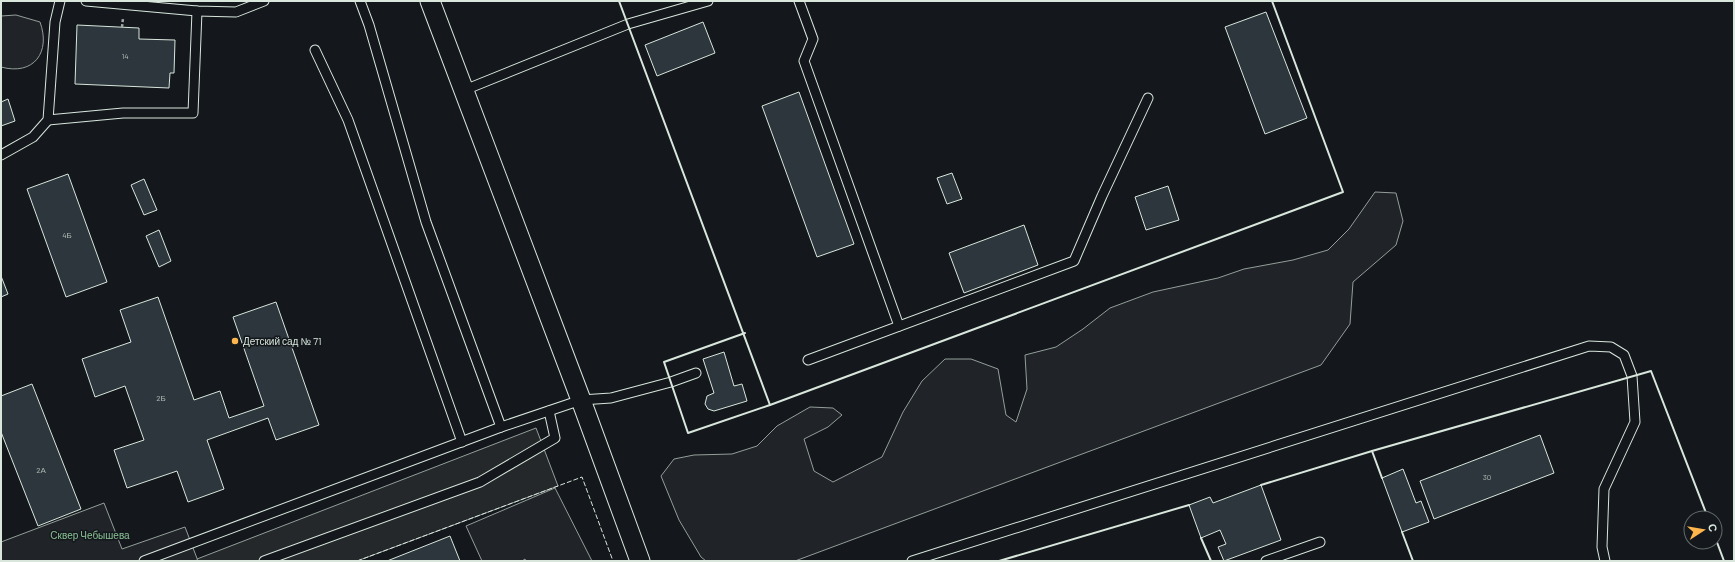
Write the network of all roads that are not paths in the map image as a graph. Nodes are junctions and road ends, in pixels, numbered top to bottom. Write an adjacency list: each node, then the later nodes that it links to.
1 (60, 1): 12 (lane)
2 (86, 1): 8 (lane)
3 (264, 1): 8 (lane)
4 (360, 1): 19 (lane)
5 (430, 1): 10 (street)
6 (708, 1): 10 (lane)
7 (799, 1): 14 (lane)
8 (197, 11): 12 (lane)
9 (315, 50): 20 (lane)
10 (462, 91): 17 (street)
11 (1148, 98): 14 (lane)
12 (48, 120): 13 (lane)
13 (1, 155)
14 (899, 326): 15 (lane)
15 (808, 360)
16 (696, 373): 17 (lane)
17 (581, 400): 18 (lane); 24 (street)
18 (549, 410): 19 (lane); 23 (lane)
19 (501, 427): 20 (lane)
20 (462, 442): 22 (lane)
21 (1320, 542): 26 (lane)
22 (144, 561)
23 (264, 561)
24 (640, 561)
25 (912, 561): 27 (lane)
26 (1266, 561)
27 (1605, 561)

